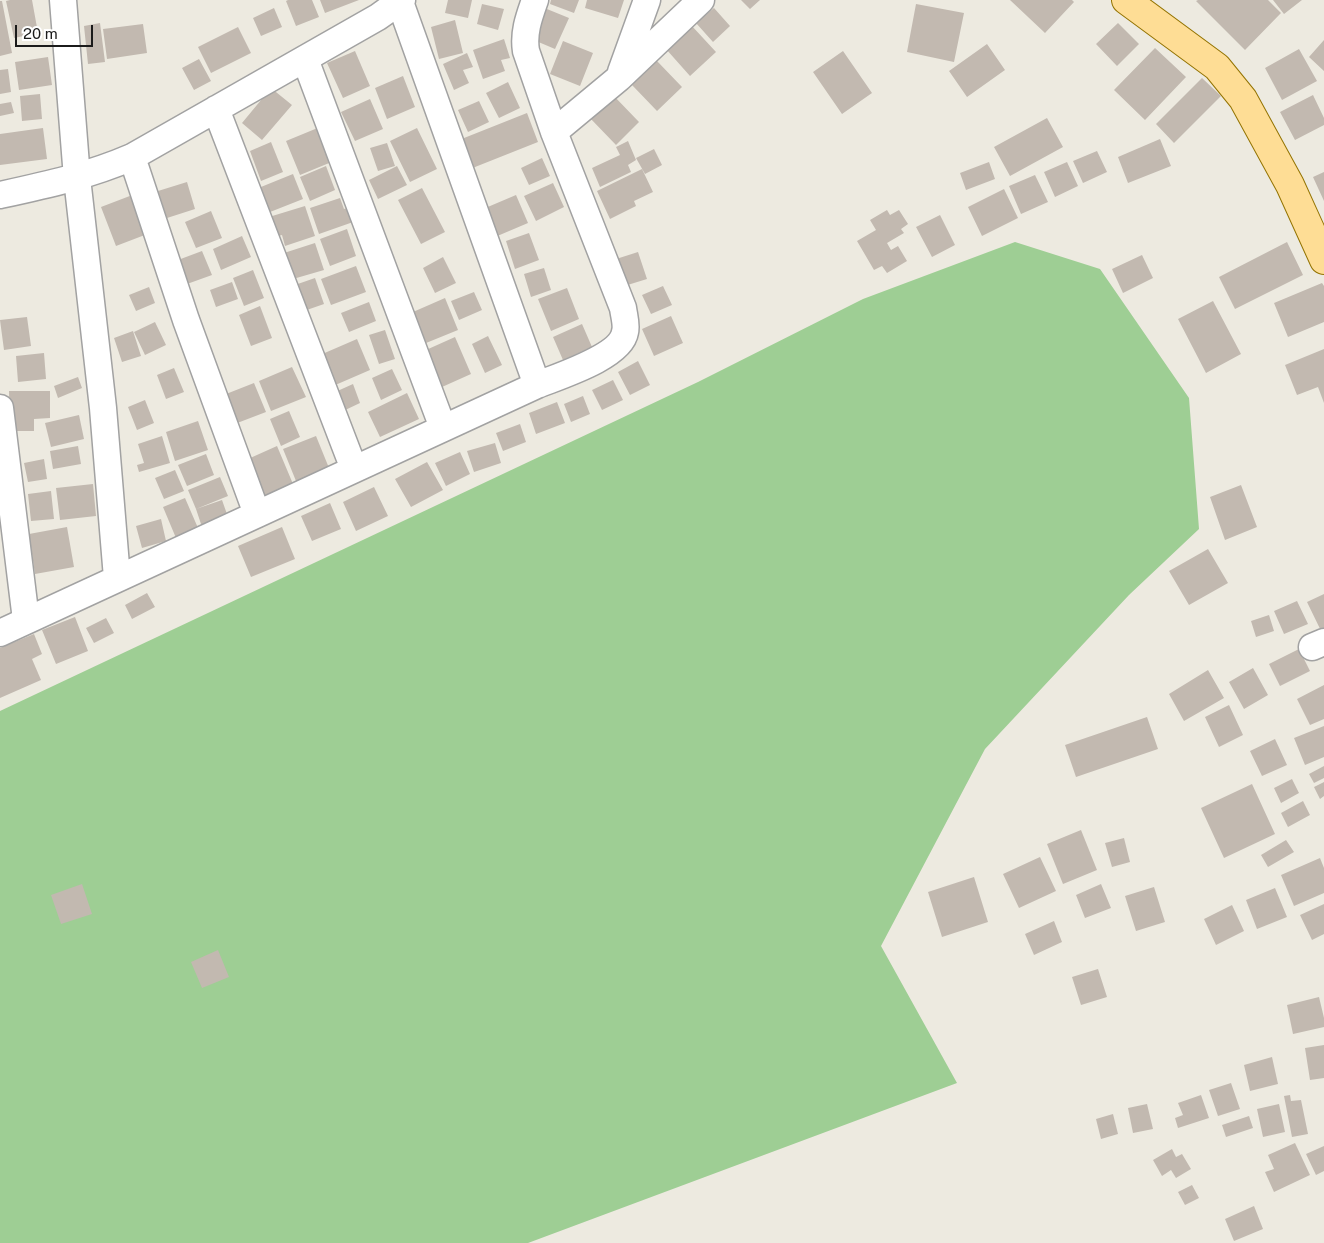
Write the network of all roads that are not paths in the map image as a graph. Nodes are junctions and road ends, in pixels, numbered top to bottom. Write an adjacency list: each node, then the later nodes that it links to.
1 (63, 0): 12 (street)
2 (535, 0): 10 (street)
3 (647, 0): 8 (street)
4 (702, 0): 8 (street)
5 (1126, 0): 14 (main road)
6 (401, 1): 7 (street); 15 (street)
7 (306, 59): 9 (street); 17 (street)
8 (619, 78): 10 (street)
9 (216, 109): 11 (street); 18 (street)
10 (554, 132): 15 (street)
11 (132, 158): 12 (street); 19 (street)
12 (78, 178): 13 (street); 20 (street)
13 (0, 195)
14 (1324, 260)
15 (537, 385): 17 (street)
16 (0, 408): 21 (street)
17 (443, 428): 18 (street)
18 (354, 469): 19 (street)
19 (257, 514): 20 (street)
20 (117, 578): 21 (street)
21 (26, 620): 22 (street)
22 (0, 633)

